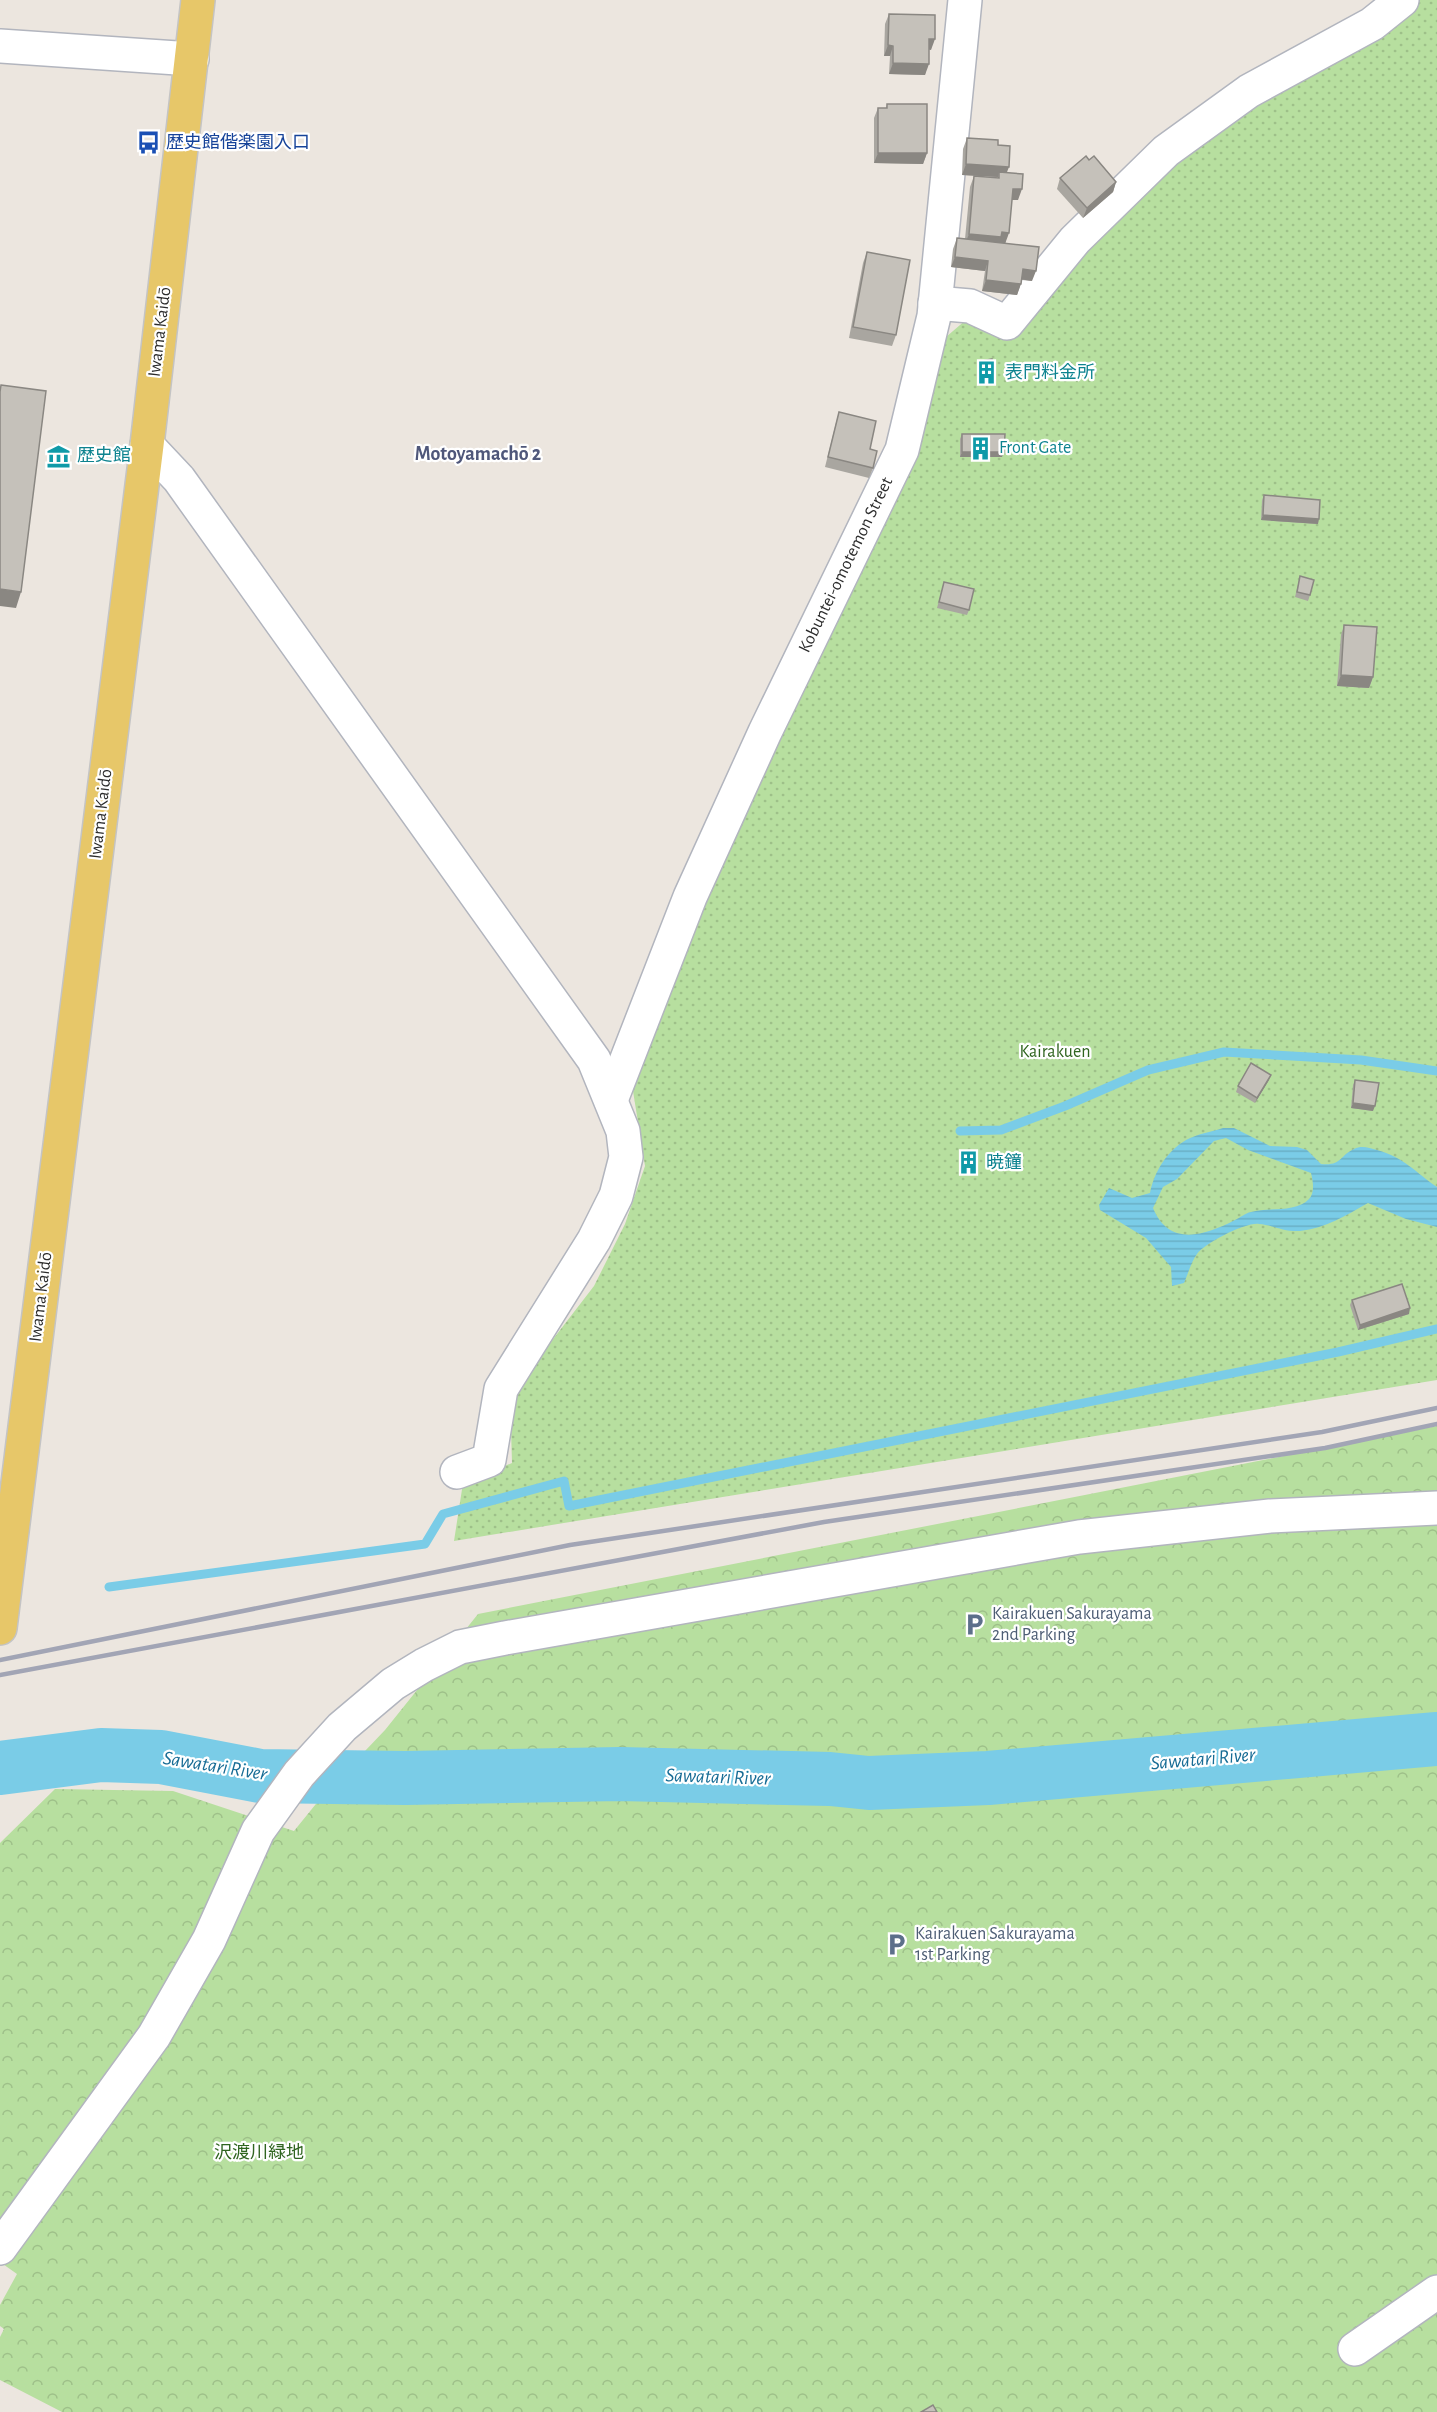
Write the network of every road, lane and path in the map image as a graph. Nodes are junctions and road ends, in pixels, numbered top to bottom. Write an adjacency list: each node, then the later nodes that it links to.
1 (198, 0): 5 (main road, Iwama Kaidō)
2 (965, 0): 6 (street, Kobuntei-omotemon Street)
3 (1402, 0): 6 (street)
4 (0, 46): 5 (street)
5 (192, 59): 7 (main road, Iwama Kaidō)
6 (935, 303): 8 (street, Kobuntei-omotemon Street)
7 (147, 445): 8 (street); 11 (main road, Iwama Kaidō)
8 (611, 1100): 9 (street)
9 (457, 1472)
10 (1437, 1508): 12 (street)
11 (1, 1622)
12 (0, 2248)
13 (1437, 2292): 14 (street)
14 (1354, 2349)

